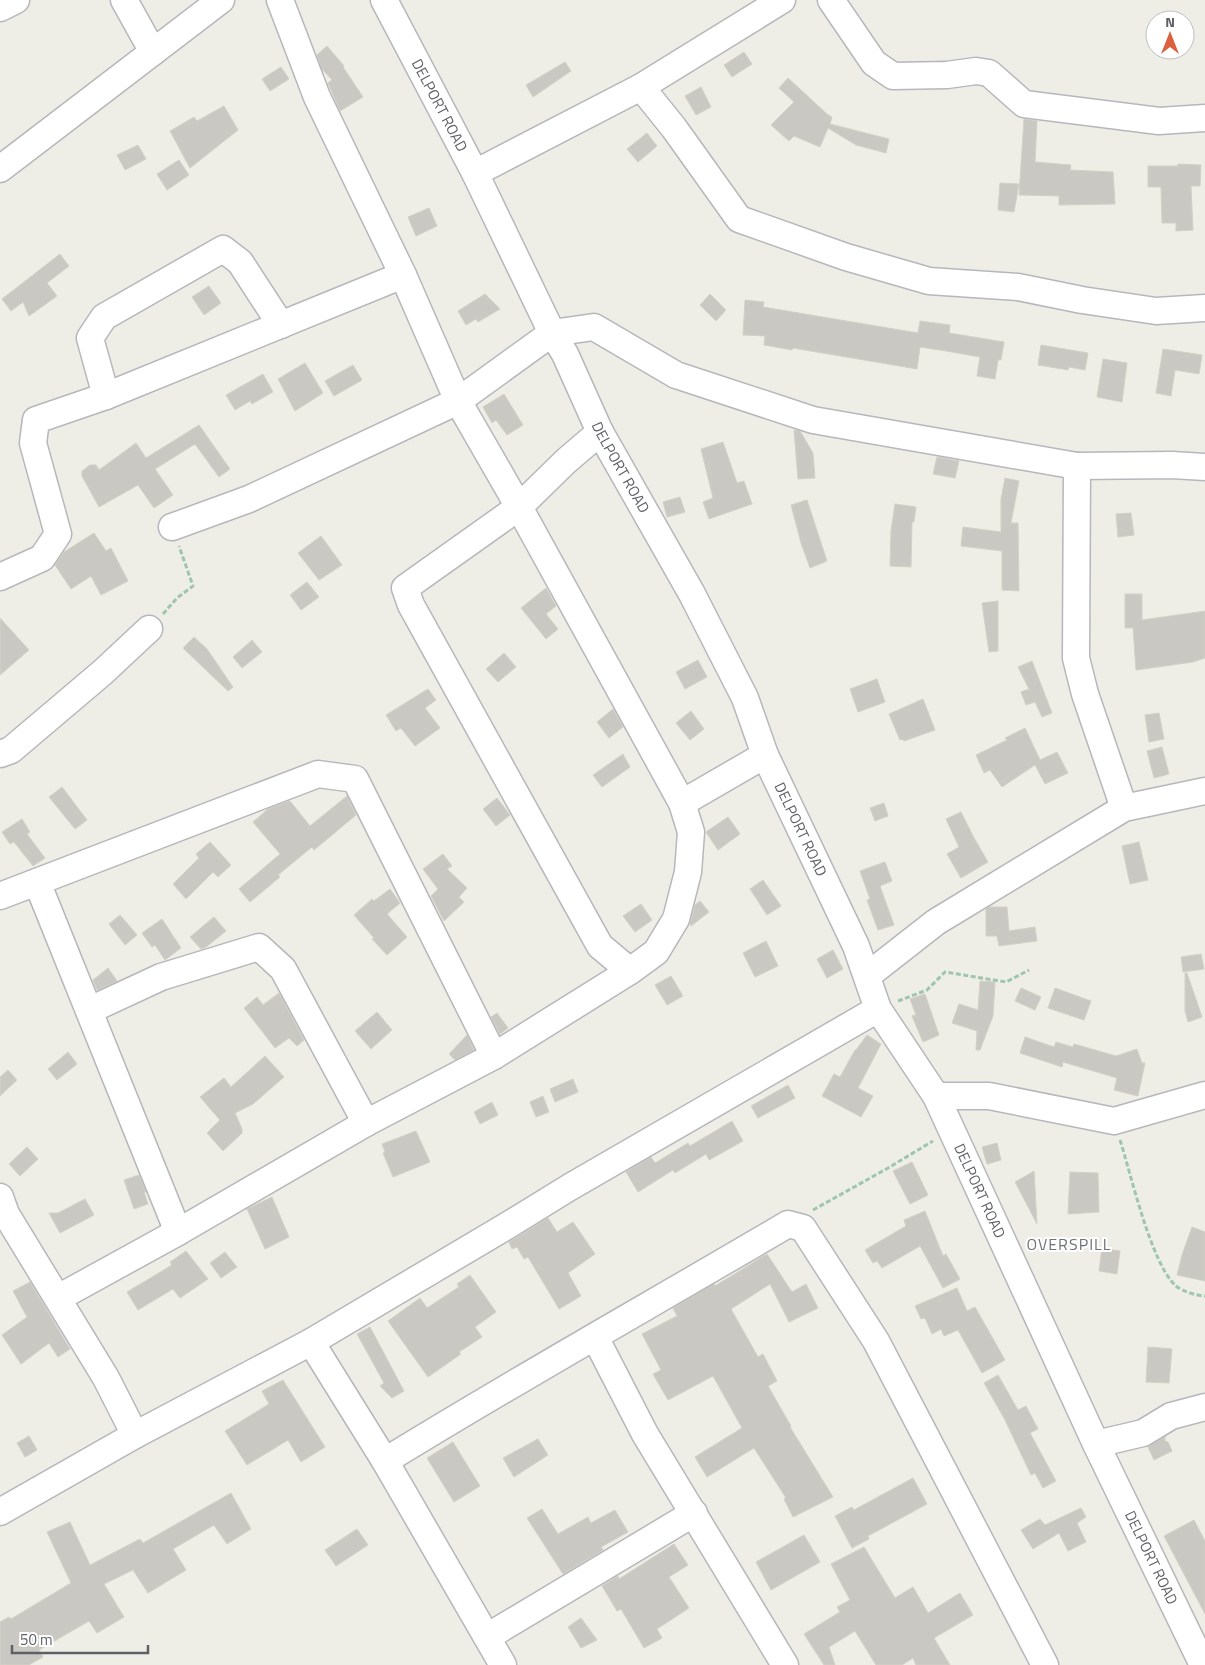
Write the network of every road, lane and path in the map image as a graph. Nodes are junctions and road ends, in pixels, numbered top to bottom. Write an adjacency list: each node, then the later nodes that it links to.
1 (16, 0): 8 (street)
2 (124, 0): 9 (street)
3 (221, 0): 9 (street)
4 (280, 0): 14 (street)
5 (384, 0): 13 (street, DELPORT ROAD)
6 (782, 0): 10 (street)
7 (831, 0): 11 (street)
8 (0, 8)
9 (153, 52): 12 (street)
10 (641, 86): 13 (street); 15 (street)
11 (1205, 118)
12 (0, 169)
13 (475, 172): 17 (street, DELPORT ROAD)
14 (403, 275): 16 (street); 19 (street)
15 (1205, 308)
16 (281, 325): 18 (street); 18 (street)
17 (552, 333): 19 (street); 20 (street, DELPORT ROAD); 21 (street)
18 (106, 396): 25 (street)
19 (458, 401): 23 (street); 24 (street)
20 (600, 432): 23 (street); 28 (street, DELPORT ROAD)
21 (1076, 466): 22 (street); 31 (street)
22 (1205, 467)
23 (519, 507): 30 (street); 35 (street)
24 (172, 527): 26 (path)
25 (0, 577)
26 (149, 629): 27 (street)
27 (4, 746)
28 (765, 755): 30 (street); 36 (street, DELPORT ROAD)
29 (1205, 794): 31 (street)
30 (682, 803): 35 (street)
31 (1124, 808): 36 (street)
32 (37, 882): 33 (street); 38 (street); 39 (street)
33 (0, 896)
34 (1029, 970): 37 (path)
35 (630, 971): 39 (street)
36 (867, 976): 37 (street, DELPORT ROAD)
37 (878, 1009): 41 (street, DELPORT ROAD); 51 (street)
38 (90, 1010): 43 (street); 47 (street)
39 (494, 1056): 43 (street)
40 (1205, 1095): 42 (street)
41 (936, 1096): 42 (street); 44 (street, DELPORT ROAD)
42 (1114, 1121): 48 (path)
43 (366, 1123): 47 (street)
44 (952, 1129): 46 (path); 54 (street, DELPORT ROAD)
45 (2, 1210): 49 (street)
46 (788, 1224): 50 (street); 62 (street)
47 (178, 1232): 49 (street)
48 (1205, 1296)
49 (58, 1298): 53 (street)
50 (595, 1337): 55 (street); 57 (street)
51 (311, 1342): 53 (street); 55 (street)
52 (1205, 1407): 54 (street)
53 (135, 1435): 56 (street)
54 (1096, 1444): 59 (street, DELPORT ROAD)
55 (385, 1461): 58 (street)
56 (0, 1512)
57 (694, 1513): 58 (street); 61 (street)
58 (487, 1637): 60 (street)
59 (1202, 1656)
60 (503, 1665)
61 (784, 1665)
62 (1045, 1665)

